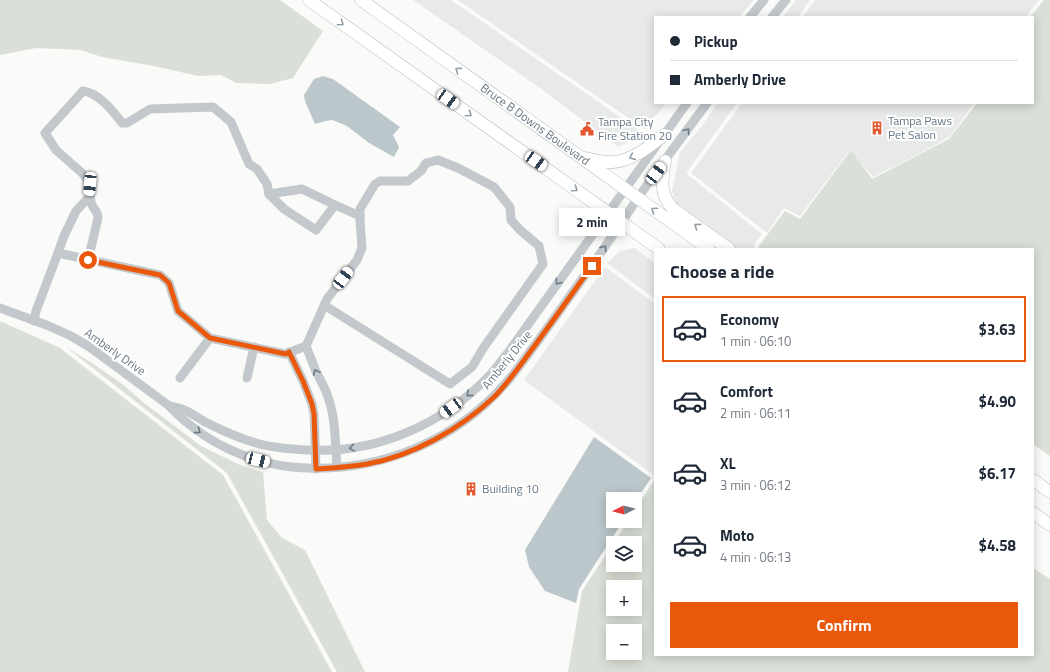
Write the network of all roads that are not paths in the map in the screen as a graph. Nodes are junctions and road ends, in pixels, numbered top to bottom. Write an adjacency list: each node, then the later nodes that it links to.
1 (309, 0): 17 (main road, one-way to 17)
2 (361, 0): 10 (main road, Bruce B Downs Boulevard, one-way to 2)
3 (764, 0): 5 (street)
4 (786, 0): 6 (street)
5 (751, 16)
6 (773, 16)
7 (686, 104): 9 (street, Amberly Drive)
8 (707, 104): 11 (street, Amberly Drive, one-way to 8)
9 (664, 135): 10 (main road, one-way to 10); 12 (street, Amberly Drive)
10 (581, 158): 12 (main road, Bruce B Downs Boulevard)
11 (665, 162): 15 (street, Amberly Drive); 22 (main road, one-way to 11)
12 (626, 189): 15 (main road, Bruce B Downs Boulevard); 17 (street, Amberly Drive)
13 (269, 194): 14 (street); 16 (street); 16 (street)
14 (90, 196): 23 (street); 24 (street)
15 (638, 199): 19 (street, Amberly Drive); 21 (main road, Bruce B Downs Boulevard, one-way to 15)
16 (335, 206): 18 (street)
17 (608, 213): 19 (main road); 37 (street, Amberly Drive, one-way to 37)
18 (360, 216): 25 (street); 25 (street)
19 (622, 222): 20 (main road); 39 (street, Amberly Drive, one-way to 19)
20 (658, 248)
21 (708, 248)
22 (728, 248)
23 (58, 253): 24 (street); 27 (street)
24 (88, 260): 28 (street)
25 (324, 305): 29 (street)
26 (0, 308): 27 (street, Amberly Drive)
27 (34, 321): 34 (street, Amberly Drive)
28 (210, 338): 30 (street); 32 (street)
29 (306, 346): 31 (street); 35 (street, one-way to 29)
30 (254, 347): 31 (street); 33 (street)
31 (289, 352): 36 (street)
32 (180, 378)
33 (248, 378)
34 (168, 405): 38 (street, Amberly Drive); 40 (street, Amberly Drive, one-way to 40)
35 (332, 411): 36 (street); 37 (street)
36 (314, 414): 38 (street)
37 (336, 450): 38 (street, Amberly Drive); 39 (street)
38 (315, 451): 40 (street)
39 (337, 468): 40 (street, Amberly Drive)
40 (316, 469)
41 (1034, 481): 42 (main road)
42 (1050, 492)
43 (1034, 514): 44 (main road)
44 (1050, 525)

